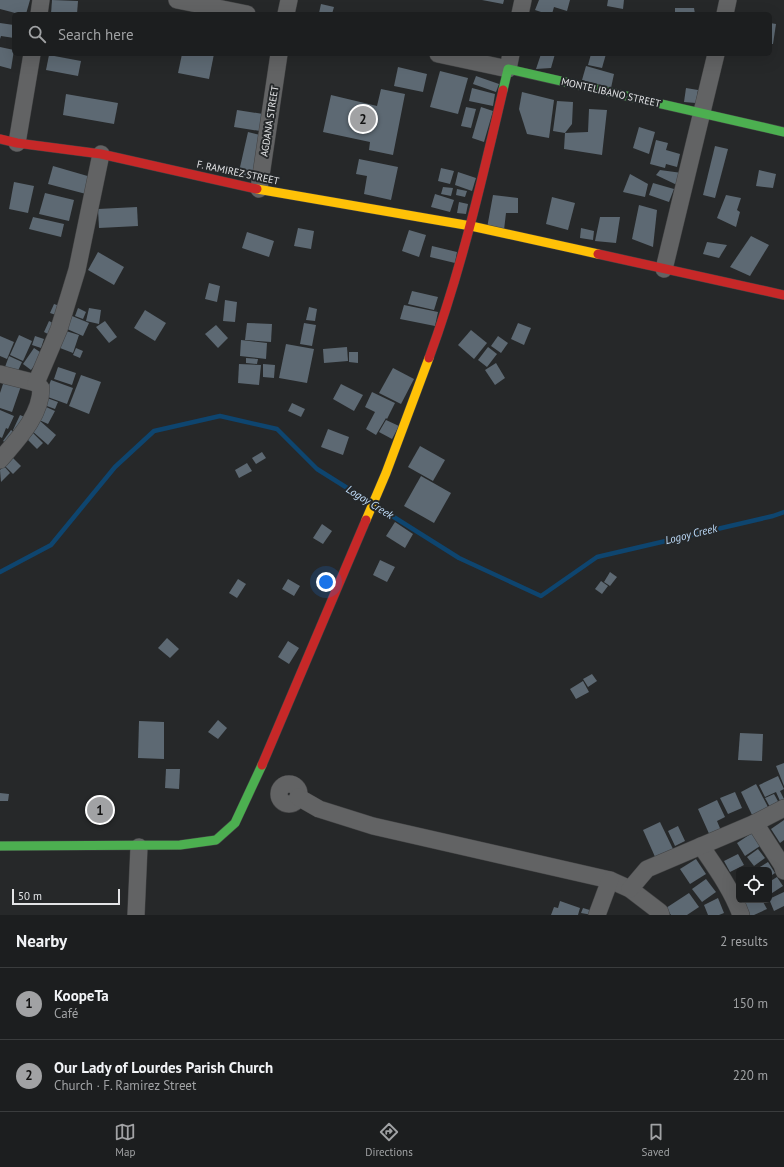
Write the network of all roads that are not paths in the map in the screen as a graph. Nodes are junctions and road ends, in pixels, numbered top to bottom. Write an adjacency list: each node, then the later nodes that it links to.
1 (41, 0): 6 (street)
2 (177, 0): 7 (street)
3 (289, 0): 8 (street)
4 (523, 0): 9 (street)
5 (728, 0): 10 (street)
6 (39, 12)
7 (237, 12)
8 (286, 12)
9 (520, 12)
10 (725, 12)
11 (32, 56): 19 (street)
12 (280, 56): 21 (street, AGDANA STREET)
13 (458, 56): 15 (street, MONTELIBANO STREET)
14 (716, 56): 16 (street)
15 (509, 61): 16 (main road, MONTELIBANO STREET); 22 (main road)
16 (702, 113): 17 (main road, MONTELIBANO STREET); 23 (street)
17 (784, 132)
18 (0, 139): 19 (main road, F. RAMIREZ STREET)
19 (17, 143): 20 (main road, F. RAMIREZ STREET)
20 (101, 154): 21 (main road, F. RAMIREZ STREET); 26 (street)
21 (259, 189): 22 (main road, F. RAMIREZ STREET)
22 (471, 226): 23 (main road, F. RAMIREZ STREET); 28 (main road)
23 (664, 269): 24 (main road, F. RAMIREZ STREET)
24 (784, 295)
25 (0, 374): 26 (street)
26 (36, 383): 27 (street)
27 (3, 452)
28 (256, 780): 32 (main road); 35 (street)
29 (784, 808): 30 (street)
30 (755, 823): 33 (street); 34 (street)
31 (0, 846): 32 (main road)
32 (139, 846): 37 (street)
33 (701, 846): 36 (street); 40 (street)
34 (784, 871)
35 (610, 880): 36 (street); 38 (street)
36 (630, 889): 39 (street)
37 (136, 915)
38 (597, 915)
39 (661, 915)
40 (741, 915)

